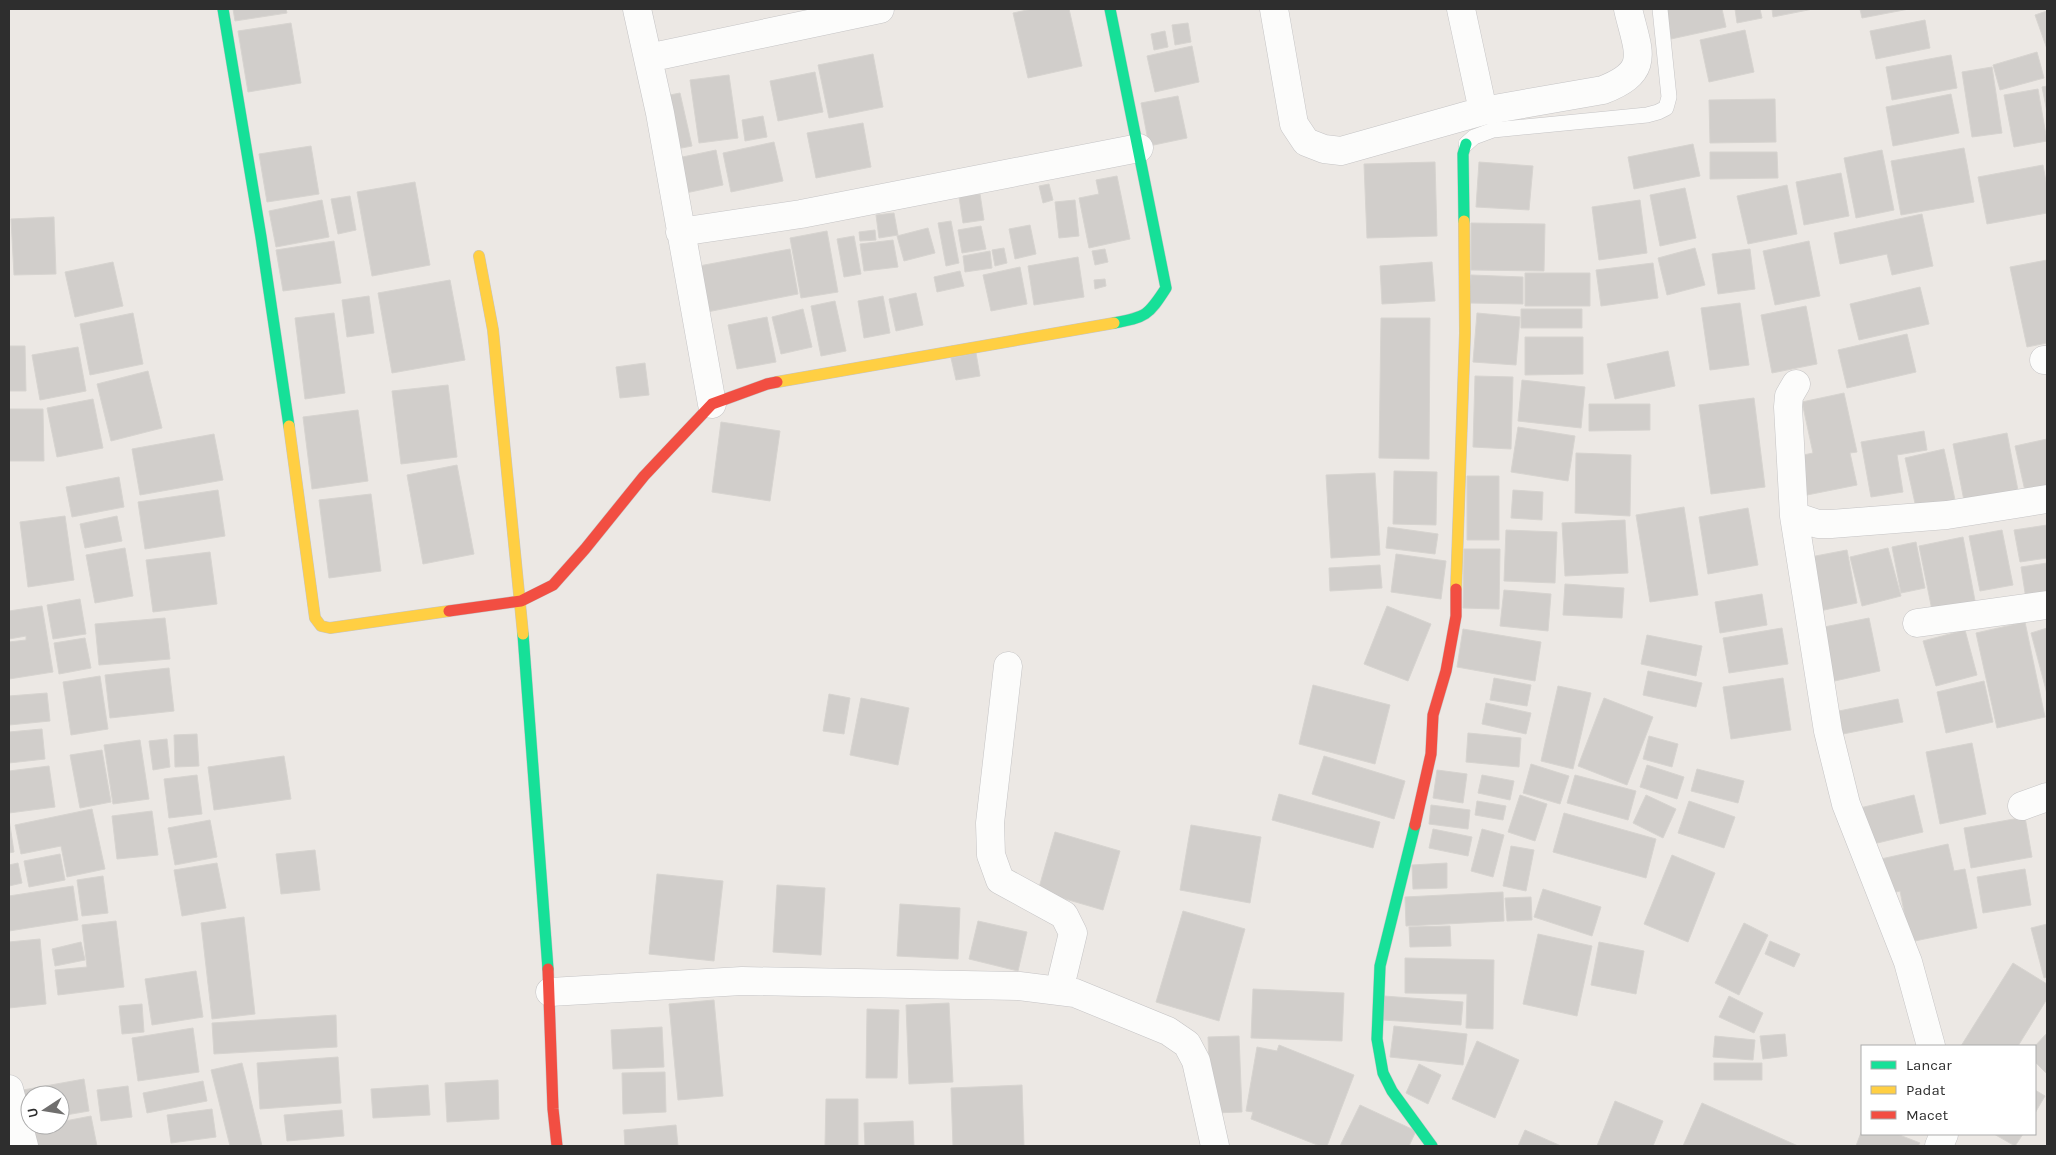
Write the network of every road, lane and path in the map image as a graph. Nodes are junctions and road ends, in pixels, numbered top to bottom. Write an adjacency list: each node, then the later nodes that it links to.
1 (223, 9): 19 (street)
2 (637, 9): 9 (street)
3 (880, 9): 9 (street)
4 (1110, 9): 12 (street)
5 (1274, 9): 10 (street)
6 (1461, 9): 10 (street)
7 (1628, 9): 10 (street)
8 (1660, 9): 11 (lane)
9 (648, 58): 13 (street)
10 (1483, 111)
11 (1466, 144): 30 (street)
12 (1139, 148): 13 (street); 16 (street)
13 (680, 232): 16 (street)
14 (479, 256): 19 (street)
15 (1796, 384): 18 (street)
16 (712, 404): 19 (street)
17 (2047, 499): 18 (street)
18 (1794, 516): 25 (street)
19 (521, 601): 24 (street)
20 (2047, 605): 21 (street)
21 (1917, 623)
22 (1008, 666): 23 (street)
23 (1059, 991): 24 (street); 29 (street)
24 (550, 992): 28 (street)
25 (1931, 1045)
26 (9, 1089): 27 (street)
27 (24, 1146)
28 (557, 1146)
29 (1215, 1146)
30 (1432, 1146)

